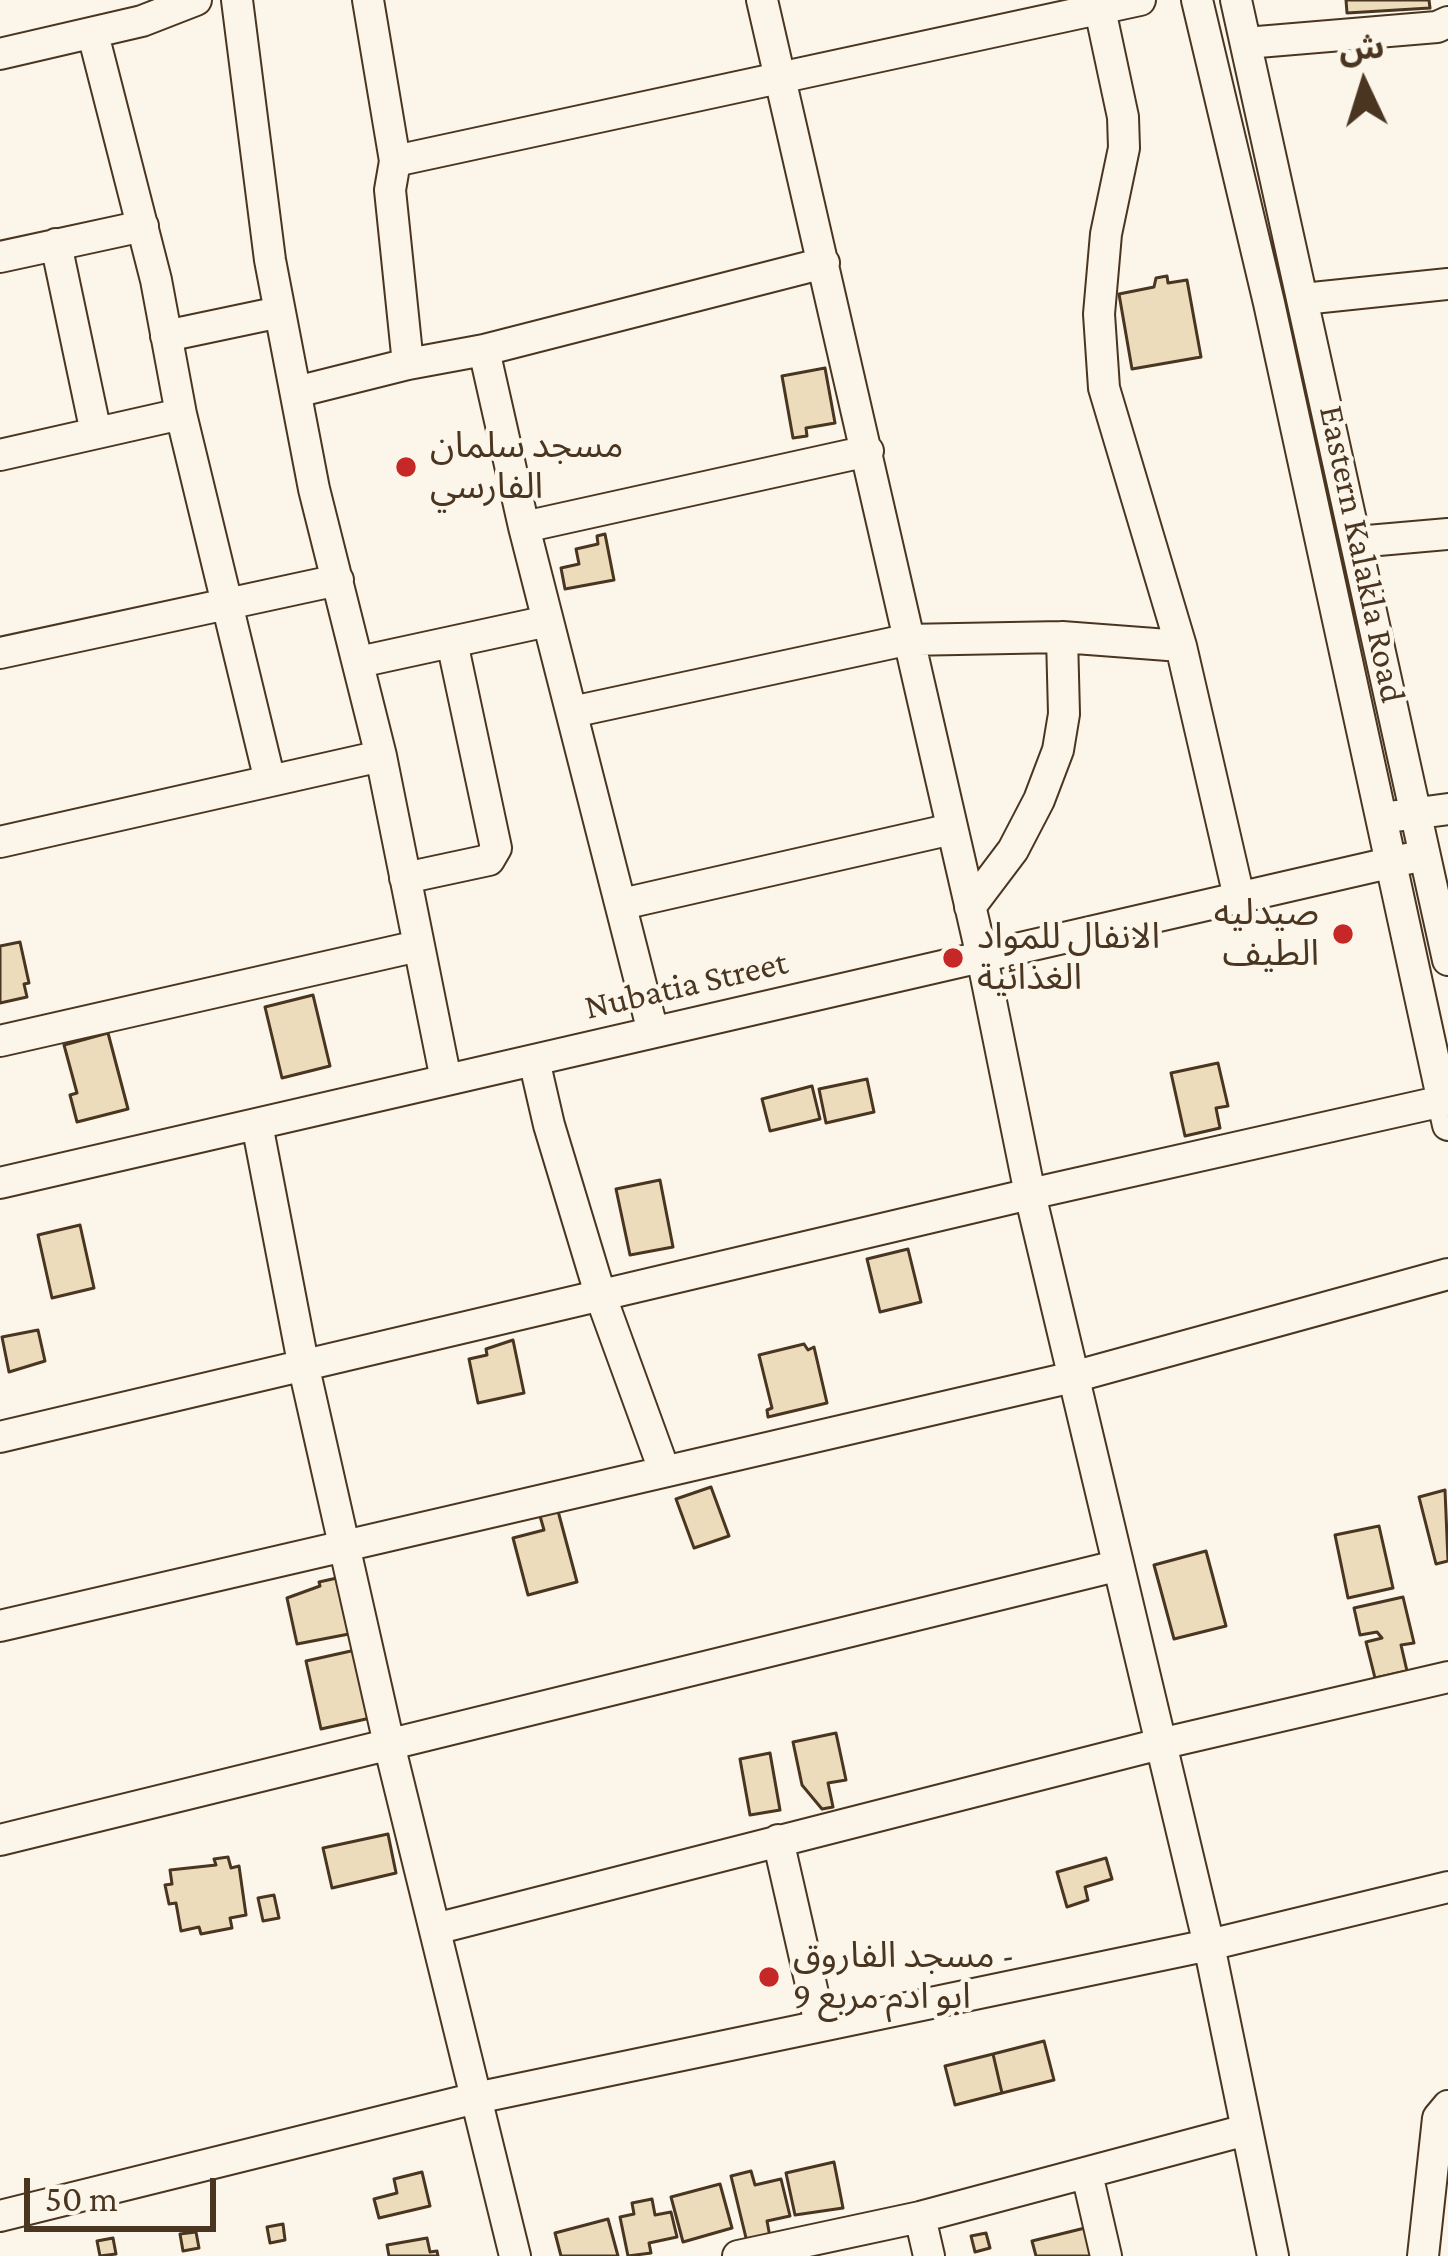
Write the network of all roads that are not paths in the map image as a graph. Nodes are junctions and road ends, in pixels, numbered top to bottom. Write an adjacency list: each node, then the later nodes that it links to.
1 (196, 0): 9 (street)
2 (237, 0): 22 (street)
3 (368, 0): 15 (street)
4 (762, 0): 14 (street)
5 (1139, 0): 8 (street)
6 (1197, 0): 48 (street, Eastern Kalakla Road)
7 (1236, 0): 12 (street, Eastern Kalakla Road)
8 (1098, 4): 14 (street); 40 (street)
9 (139, 10): 11 (street)
10 (1448, 22): 12 (street)
11 (93, 34): 13 (street); 16 (street)
12 (1246, 43): 21 (street, Eastern Kalakla Road)
13 (0, 54)
14 (781, 80): 15 (street); 19 (street)
15 (395, 161): 25 (street)
16 (142, 226): 17 (street); 23 (street)
17 (56, 244): 18 (street); 28 (street)
18 (0, 257)
19 (824, 263): 24 (street); 29 (street)
20 (1448, 284): 21 (street)
21 (1303, 299): 33 (street, Eastern Kalakla Road)
22 (280, 312): 23 (street); 26 (street)
23 (166, 337): 27 (street)
24 (484, 350): 25 (street); 31 (street)
25 (408, 364): 26 (street)
26 (296, 392): 34 (street)
27 (181, 414): 28 (street); 35 (street)
28 (96, 433): 30 (street)
29 (868, 451): 31 (street); 38 (street)
30 (0, 455)
31 (524, 527): 36 (street)
32 (1448, 534): 33 (street)
33 (1356, 542): 47 (street, Eastern Kalakla Road)
34 (338, 580): 35 (street); 42 (street)
35 (225, 604): 41 (street); 45 (street)
36 (548, 621): 39 (street); 43 (street)
37 (1062, 637): 38 (street); 40 (street); 56 (street)
38 (906, 640): 43 (street); 49 (street)
39 (452, 642): 42 (street); 53 (street)
40 (1181, 646): 54 (street)
41 (0, 653)
42 (359, 662): 44 (street)
43 (572, 712): 55 (street)
44 (381, 756): 45 (street); 53 (street)
45 (270, 781): 50 (street)
46 (1448, 809): 47 (street)
47 (1414, 813): 48 (street); 51 (street, Eastern Kalakla Road)
48 (1379, 820): 52 (street, Eastern Kalakla Road)
49 (952, 829): 55 (street); 56 (street)
50 (0, 842)
51 (1424, 855): 52 (street, Nubatia Street); 59 (street, Eastern Kalakla Road)
52 (1389, 862): 54 (street, Nubatia Street); 64 (street, Eastern Kalakla Road)
53 (405, 878): 57 (street)
54 (1239, 897): 58 (street, Nubatia Street)
55 (622, 904): 60 (street)
56 (970, 908): 58 (street)
57 (418, 946): 61 (street); 63 (street)
58 (982, 957): 60 (street, Nubatia Street); 67 (street)
59 (1448, 959)
60 (653, 1032): 62 (street, Nubatia Street)
61 (0, 1041)
62 (534, 1060): 63 (street, Nubatia Street); 69 (street)
63 (446, 1080): 65 (street, Nubatia Street)
64 (1445, 1113): 67 (street)
65 (257, 1124): 66 (street, Nubatia Street); 70 (street)
66 (0, 1183)
67 (1030, 1194): 69 (street); 71 (street)
68 (1448, 1274): 71 (street)
69 (601, 1297): 70 (street); 73 (street)
70 (304, 1368): 72 (street); 74 (street)
71 (1073, 1377): 73 (street); 75 (street)
72 (0, 1437)
73 (664, 1470): 74 (street)
74 (344, 1546): 76 (street); 78 (street)
75 (1116, 1565): 78 (street); 79 (street)
76 (0, 1626)
77 (1448, 1677): 79 (street)
78 (389, 1744): 80 (street); 83 (street)
79 (1160, 1744): 81 (street); 84 (street)
80 (0, 1840)
81 (778, 1840): 83 (street); 85 (street)
82 (1448, 1887): 84 (street)
83 (435, 1929): 86 (street)
84 (1209, 1945): 85 (street); 88 (street)
85 (820, 2024): 86 (street)
86 (476, 2098): 90 (street); 92 (street)
87 (1448, 2106): 97 (street)
88 (1246, 2130): 89 (street); 96 (street)
89 (1087, 2174): 91 (street); 95 (street)
90 (0, 2216)
91 (920, 2217): 93 (street); 94 (street)
92 (515, 2256)
93 (738, 2256)
94 (929, 2256)
95 (1106, 2256)
96 (1273, 2256)
97 (1423, 2256)

